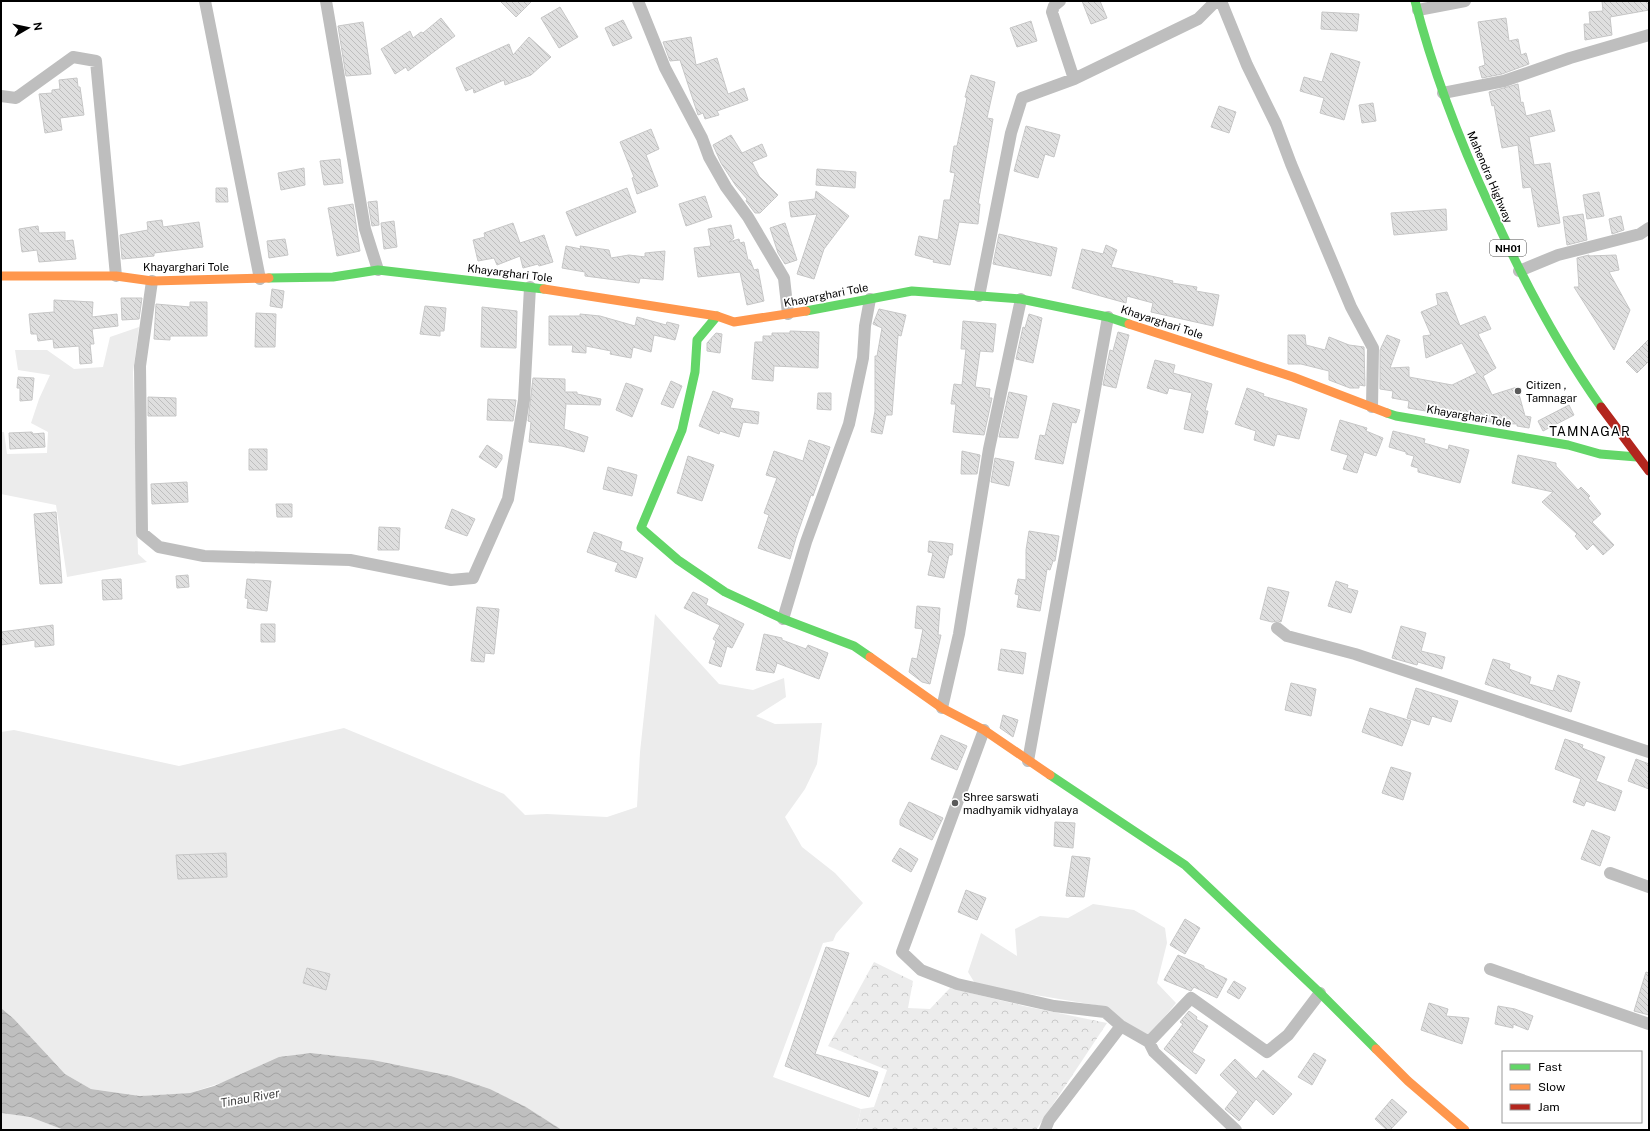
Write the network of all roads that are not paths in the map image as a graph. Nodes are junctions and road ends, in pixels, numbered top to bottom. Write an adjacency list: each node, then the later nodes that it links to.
1 (205, 1): 18 (street)
2 (326, 1): 14 (street)
3 (638, 1): 24 (street)
4 (1216, 1): 10 (street)
5 (1221, 1): 27 (street)
6 (1465, 1): 8 (street)
7 (1055, 3): 10 (street)
8 (1417, 6): 11 (main road, Mahendra Highway / NH01)
9 (1649, 34): 11 (street)
10 (1074, 80): 21 (street)
11 (1443, 93): 15 (main road, Mahendra Highway / NH01)
12 (1, 96): 17 (street)
13 (1649, 228): 15 (street)
14 (378, 270): 18 (main road, Khayarghari Tole); 20 (main road, Khayarghari Tole)
15 (1519, 271): 28 (main road, Mahendra Highway / NH01)
16 (1, 276): 17 (main road, Khayarghari Tole)
17 (116, 276): 19 (main road, Khayarghari Tole)
18 (260, 279): 19 (main road, Khayarghari Tole)
19 (152, 281): 20 (street)
20 (530, 287): 25 (main road, Khayarghari Tole)
21 (979, 296): 22 (main road, Khayarghari Tole); 23 (main road, Khayarghari Tole)
22 (870, 299): 24 (main road, Khayarghari Tole); 30 (street)
23 (1021, 300): 26 (main road, Khayarghari Tole); 32 (street)
24 (788, 314): 25 (main road, Khayarghari Tole)
25 (717, 316): 30 (main road)
26 (1108, 317): 27 (main road, Khayarghari Tole); 35 (street)
27 (1372, 407): 28 (main road, Khayarghari Tole)
28 (1643, 459): 29 (main road, Mahendra Highway / NH01)
29 (1649, 471)
30 (783, 620): 32 (main road)
31 (1277, 628): 34 (street)
32 (942, 708): 33 (main road)
33 (984, 730): 35 (main road); 41 (street)
34 (1649, 752)
35 (1028, 761): 39 (main road)
36 (1610, 873): 37 (street)
37 (1649, 887)
38 (1490, 969): 40 (street)
39 (1320, 993): 42 (street); 45 (main road)
40 (1649, 1024)
41 (1120, 1026): 42 (street); 43 (street)
42 (1149, 1042): 44 (street)
43 (1045, 1130)
44 (1236, 1130)
45 (1464, 1130)

